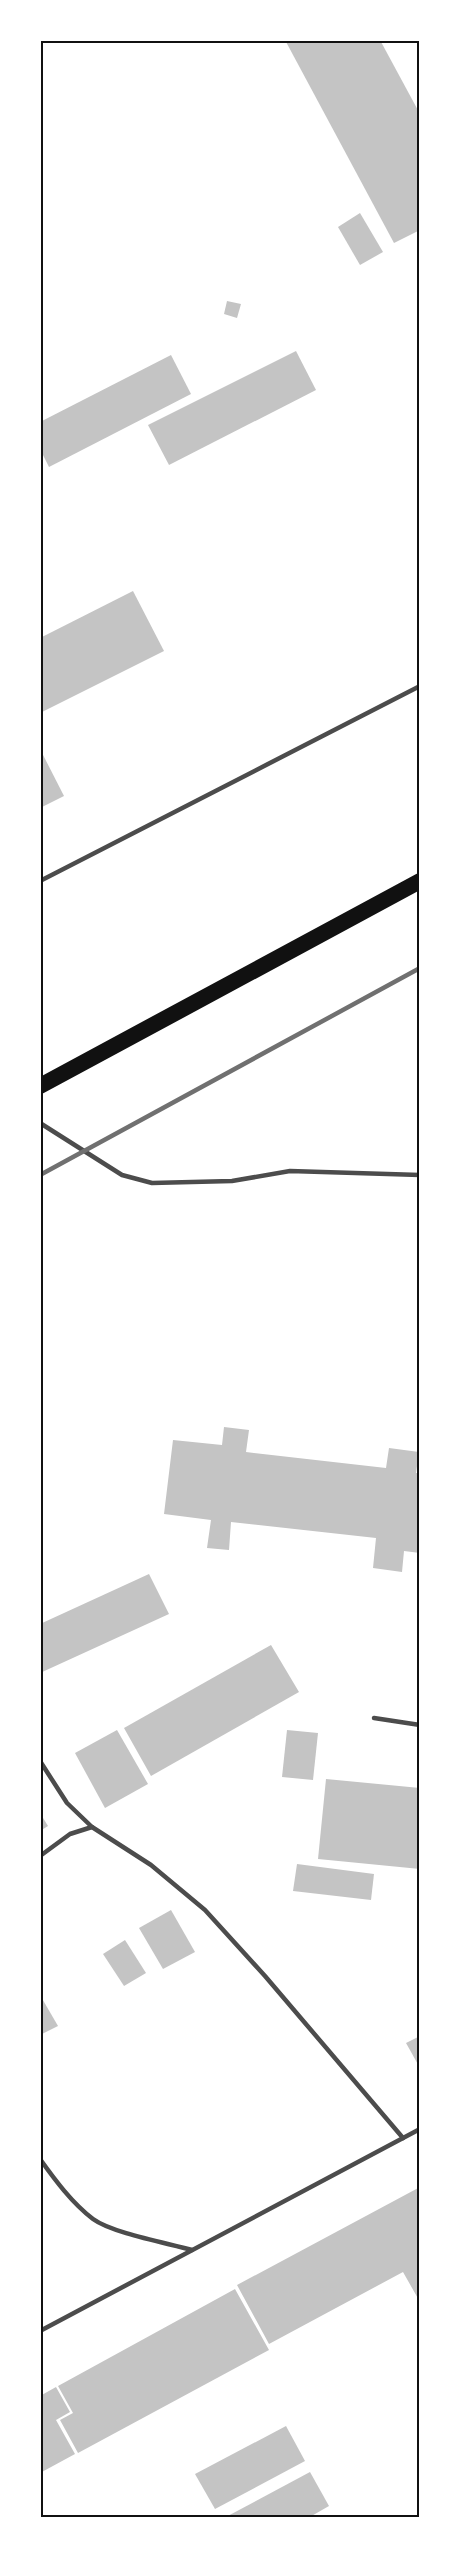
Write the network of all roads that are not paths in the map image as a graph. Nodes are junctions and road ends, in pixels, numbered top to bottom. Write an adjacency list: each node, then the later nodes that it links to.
1 (420, 686): 2 (lane)
2 (40, 881)
3 (420, 881): 4 (highway)
4 (40, 1086)
5 (40, 1123): 6 (lane)
6 (420, 1175)
7 (374, 1718): 8 (lane)
8 (420, 1725)
9 (40, 1761): 10 (lane)
10 (92, 1827): 11 (lane); 13 (lane)
11 (40, 1856)
12 (420, 2129): 13 (lane)
13 (403, 2138): 15 (lane)
14 (40, 2159): 15 (lane)
15 (192, 2250): 16 (lane)
16 (40, 2331)

